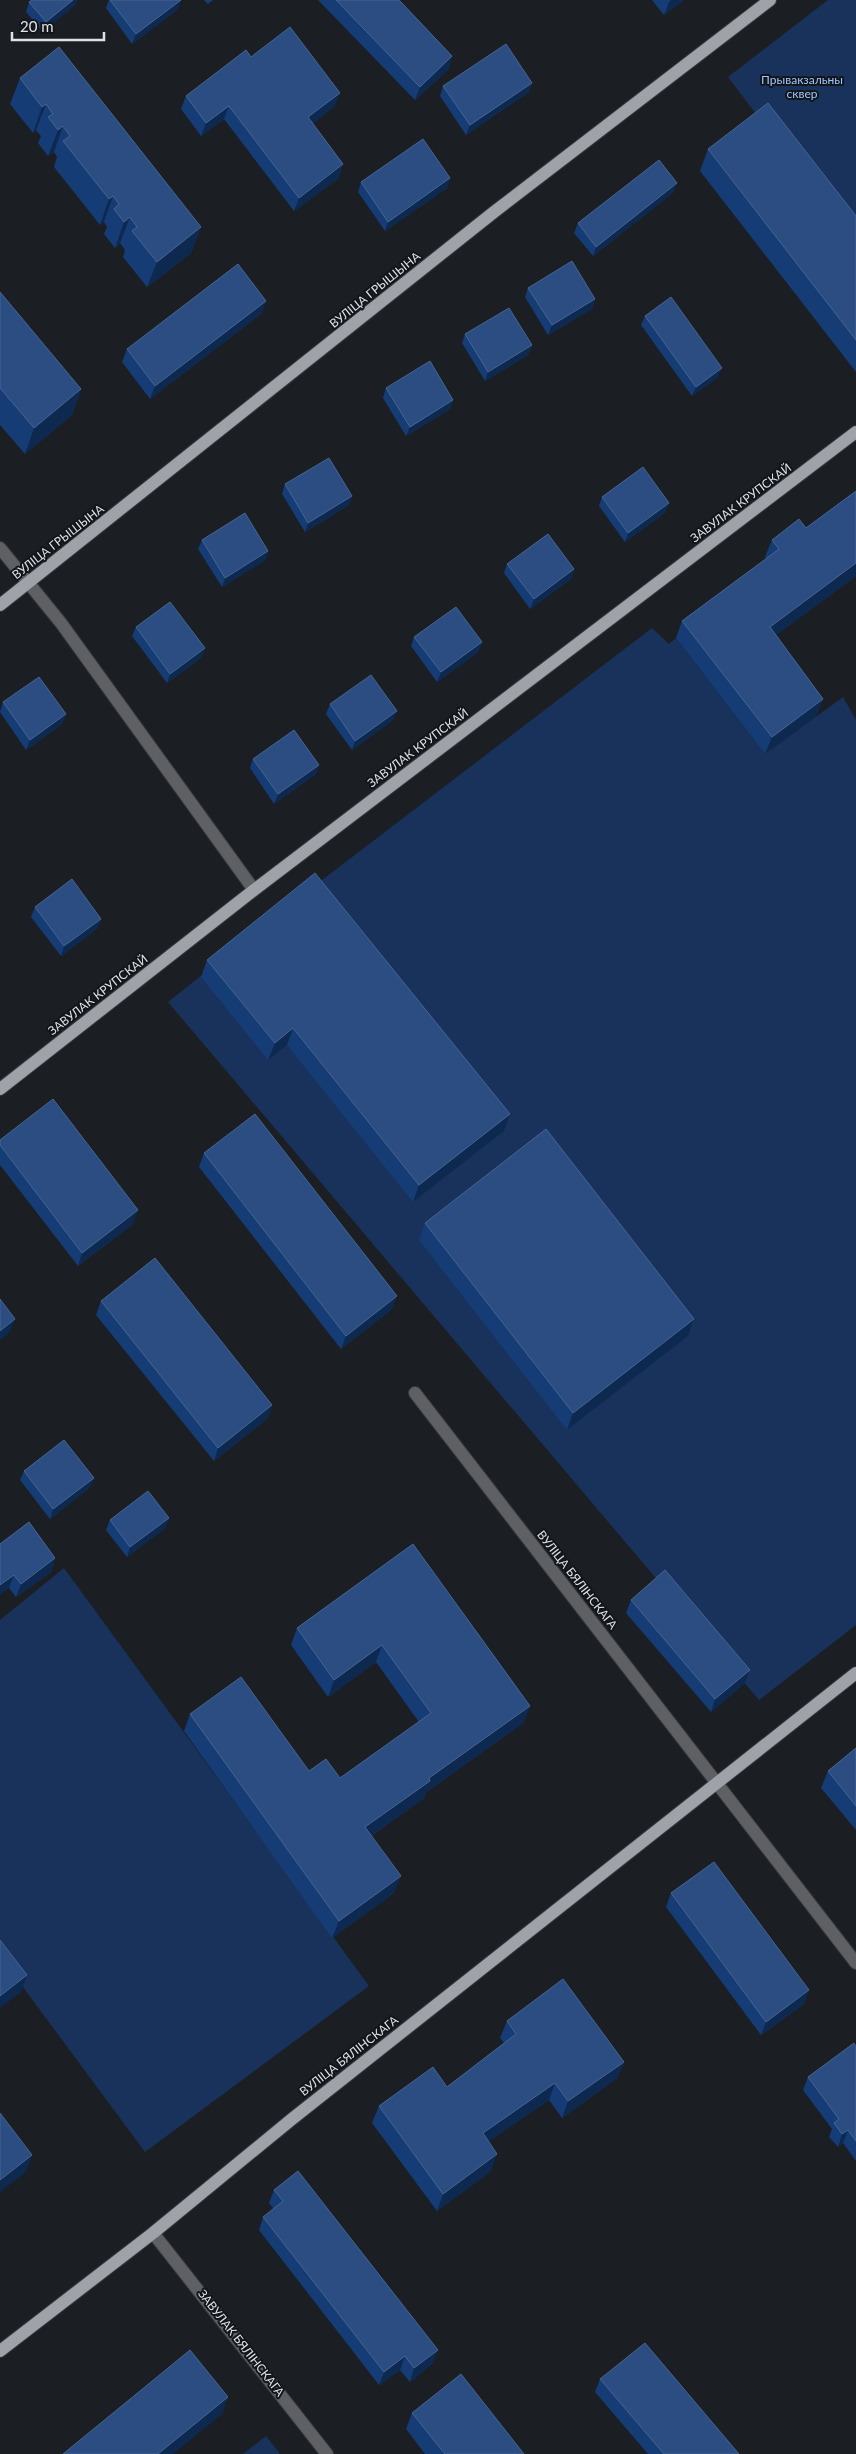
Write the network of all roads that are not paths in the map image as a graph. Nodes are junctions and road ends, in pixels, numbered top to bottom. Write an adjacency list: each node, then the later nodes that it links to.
1 (770, 0): 4 (main road, ВУЛІЦА ГРЫШЫНА)
2 (856, 432): 6 (main road, ЗАВУЛАК КРУПСКАЙ)
3 (0, 548): 4 (street)
4 (28, 583): 5 (main road, ВУЛІЦА ГРЫШЫНА); 6 (street)
5 (0, 605)
6 (254, 890): 7 (main road, ЗАВУЛАК КРУПСКАЙ)
7 (0, 1089)
8 (415, 1393): 10 (street, ВУЛІЦА БЯЛІНСКАГА)
9 (856, 1673): 10 (main road, ВУЛІЦА БЯЛІНСКАГА)
10 (717, 1784): 11 (street, ВУЛІЦА БЯЛІНСКАГА); 12 (main road, ВУЛІЦА БЯЛІНСКАГА)
11 (856, 1963)
12 (154, 2233): 13 (main road, ВУЛІЦА БЯЛІНСКАГА); 14 (street, ЗАВУЛАК БЯЛІНСКАГА)
13 (0, 2351)
14 (328, 2454)

